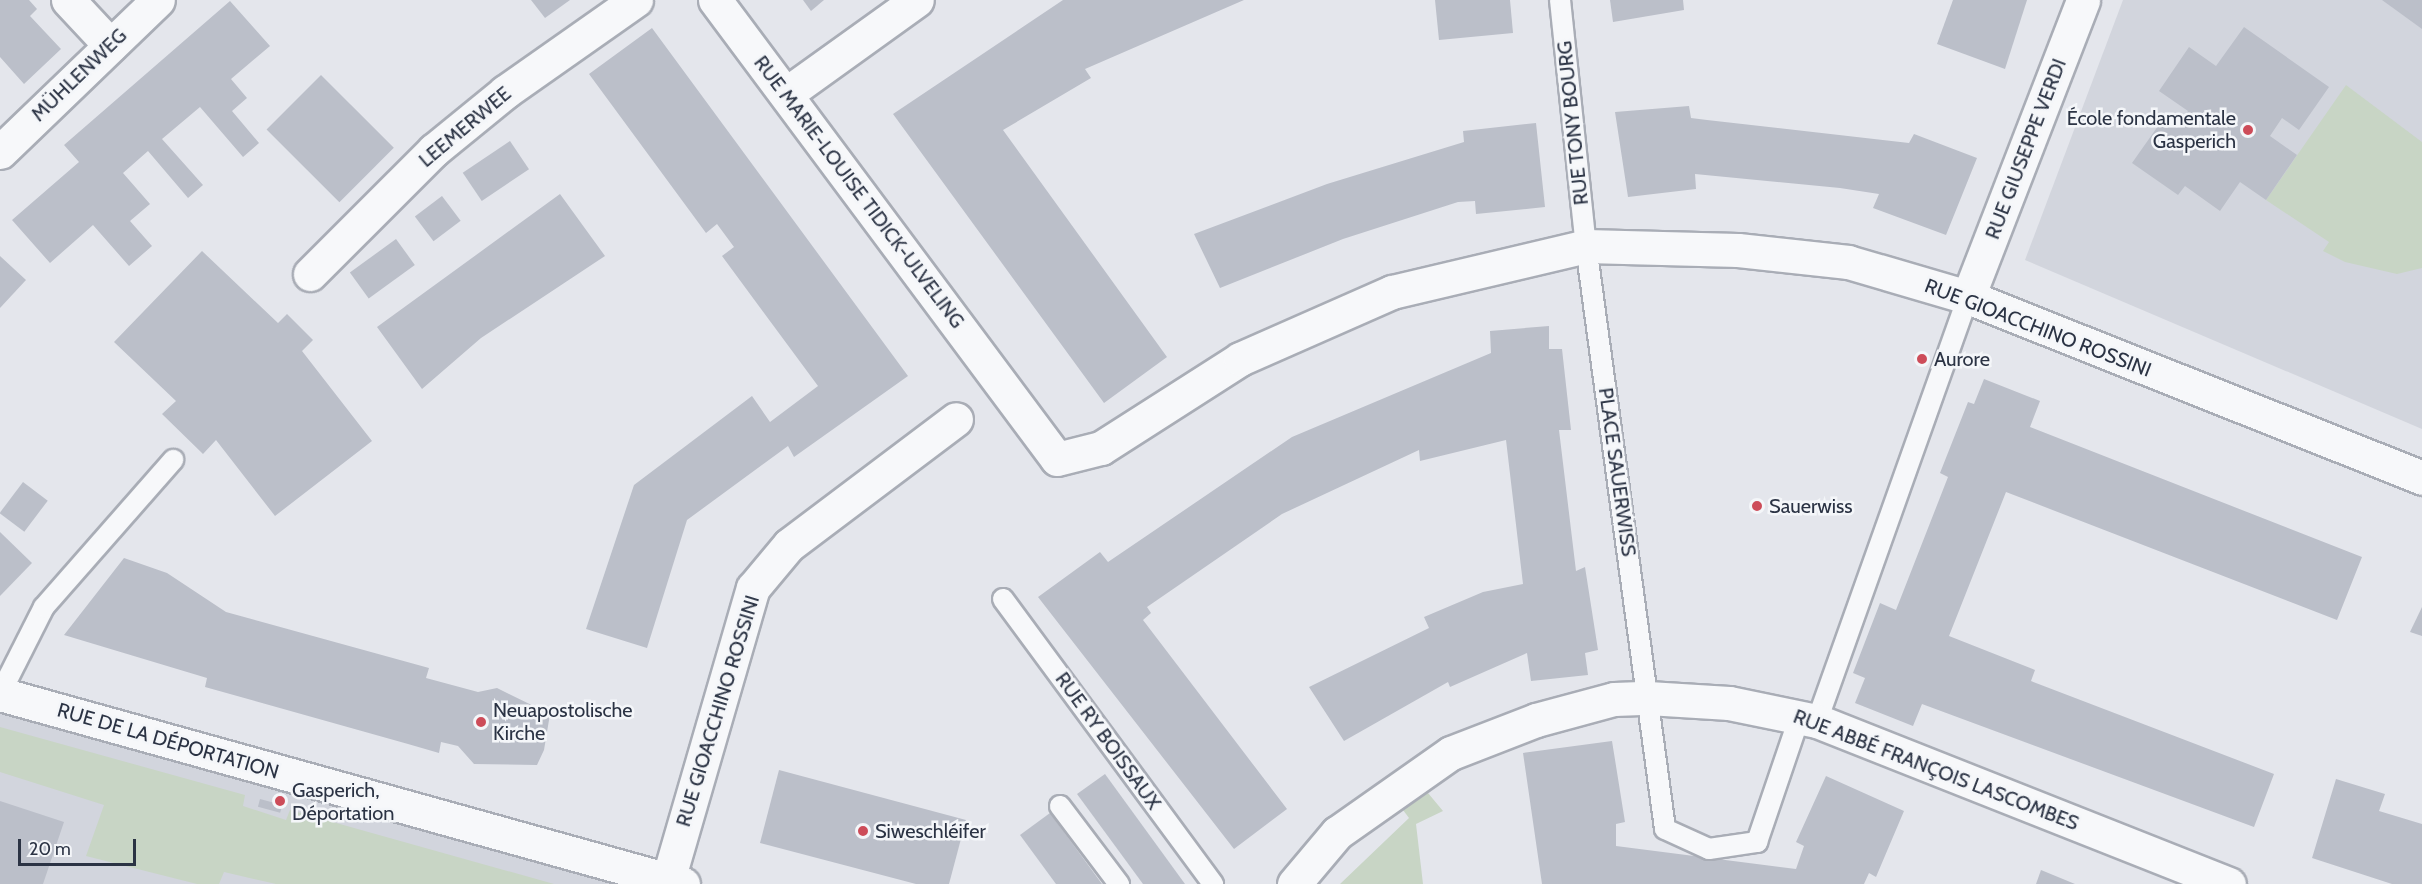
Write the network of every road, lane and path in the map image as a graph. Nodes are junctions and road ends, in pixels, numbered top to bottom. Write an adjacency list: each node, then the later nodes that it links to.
1 (68, 0): 8 (street)
2 (158, 0): 8 (street, MÜHLENWEG)
3 (636, 0): 12 (street, LEEMERWEE)
4 (715, 0): 9 (street, RUE MARIE-LOUISE TIDICK-ULVELING)
5 (917, 0): 9 (street)
6 (1560, 0): 11 (lane, RUE TONY BOURG)
7 (2083, 0): 13 (street, RUE GIUSEPPE VERDI)
8 (110, 45): 10 (street, MÜHLENWEG)
9 (786, 94): 14 (street, RUE MARIE-LOUISE TIDICK-ULVELING)
10 (0, 152)
11 (1586, 246): 13 (street, RUE GIOACCHINO ROSSINI); 14 (street, RUE GIOACCHINO ROSSINI); 20 (lane, PLACE SAUERWISS)
12 (310, 274)
13 (1968, 297): 17 (street, RUE GIOACCHINO ROSSINI); 21 (lane)
14 (1002, 384)
15 (956, 419): 23 (street, RUE GIOACCHINO ROSSINI)
16 (173, 460): 19 (lane)
17 (2422, 478)
18 (1003, 599): 25 (lane, RUE RY BOISSAUX)
19 (0, 694): 23 (street, RUE DE LA DÉPORTATION)
20 (1648, 698): 21 (street, RUE ABBÉ FRANÇOIS LASCOMBES); 21 (lane, PLACE SAUERWISS); 26 (street, RUE ABBÉ FRANÇOIS LASCOMBES)
21 (1809, 719): 27 (street, RUE ABBÉ FRANÇOIS LASCOMBES)
22 (1060, 806): 24 (lane)
23 (673, 883)
24 (1119, 884)
25 (1213, 884)
26 (1294, 884)
27 (2229, 884)

